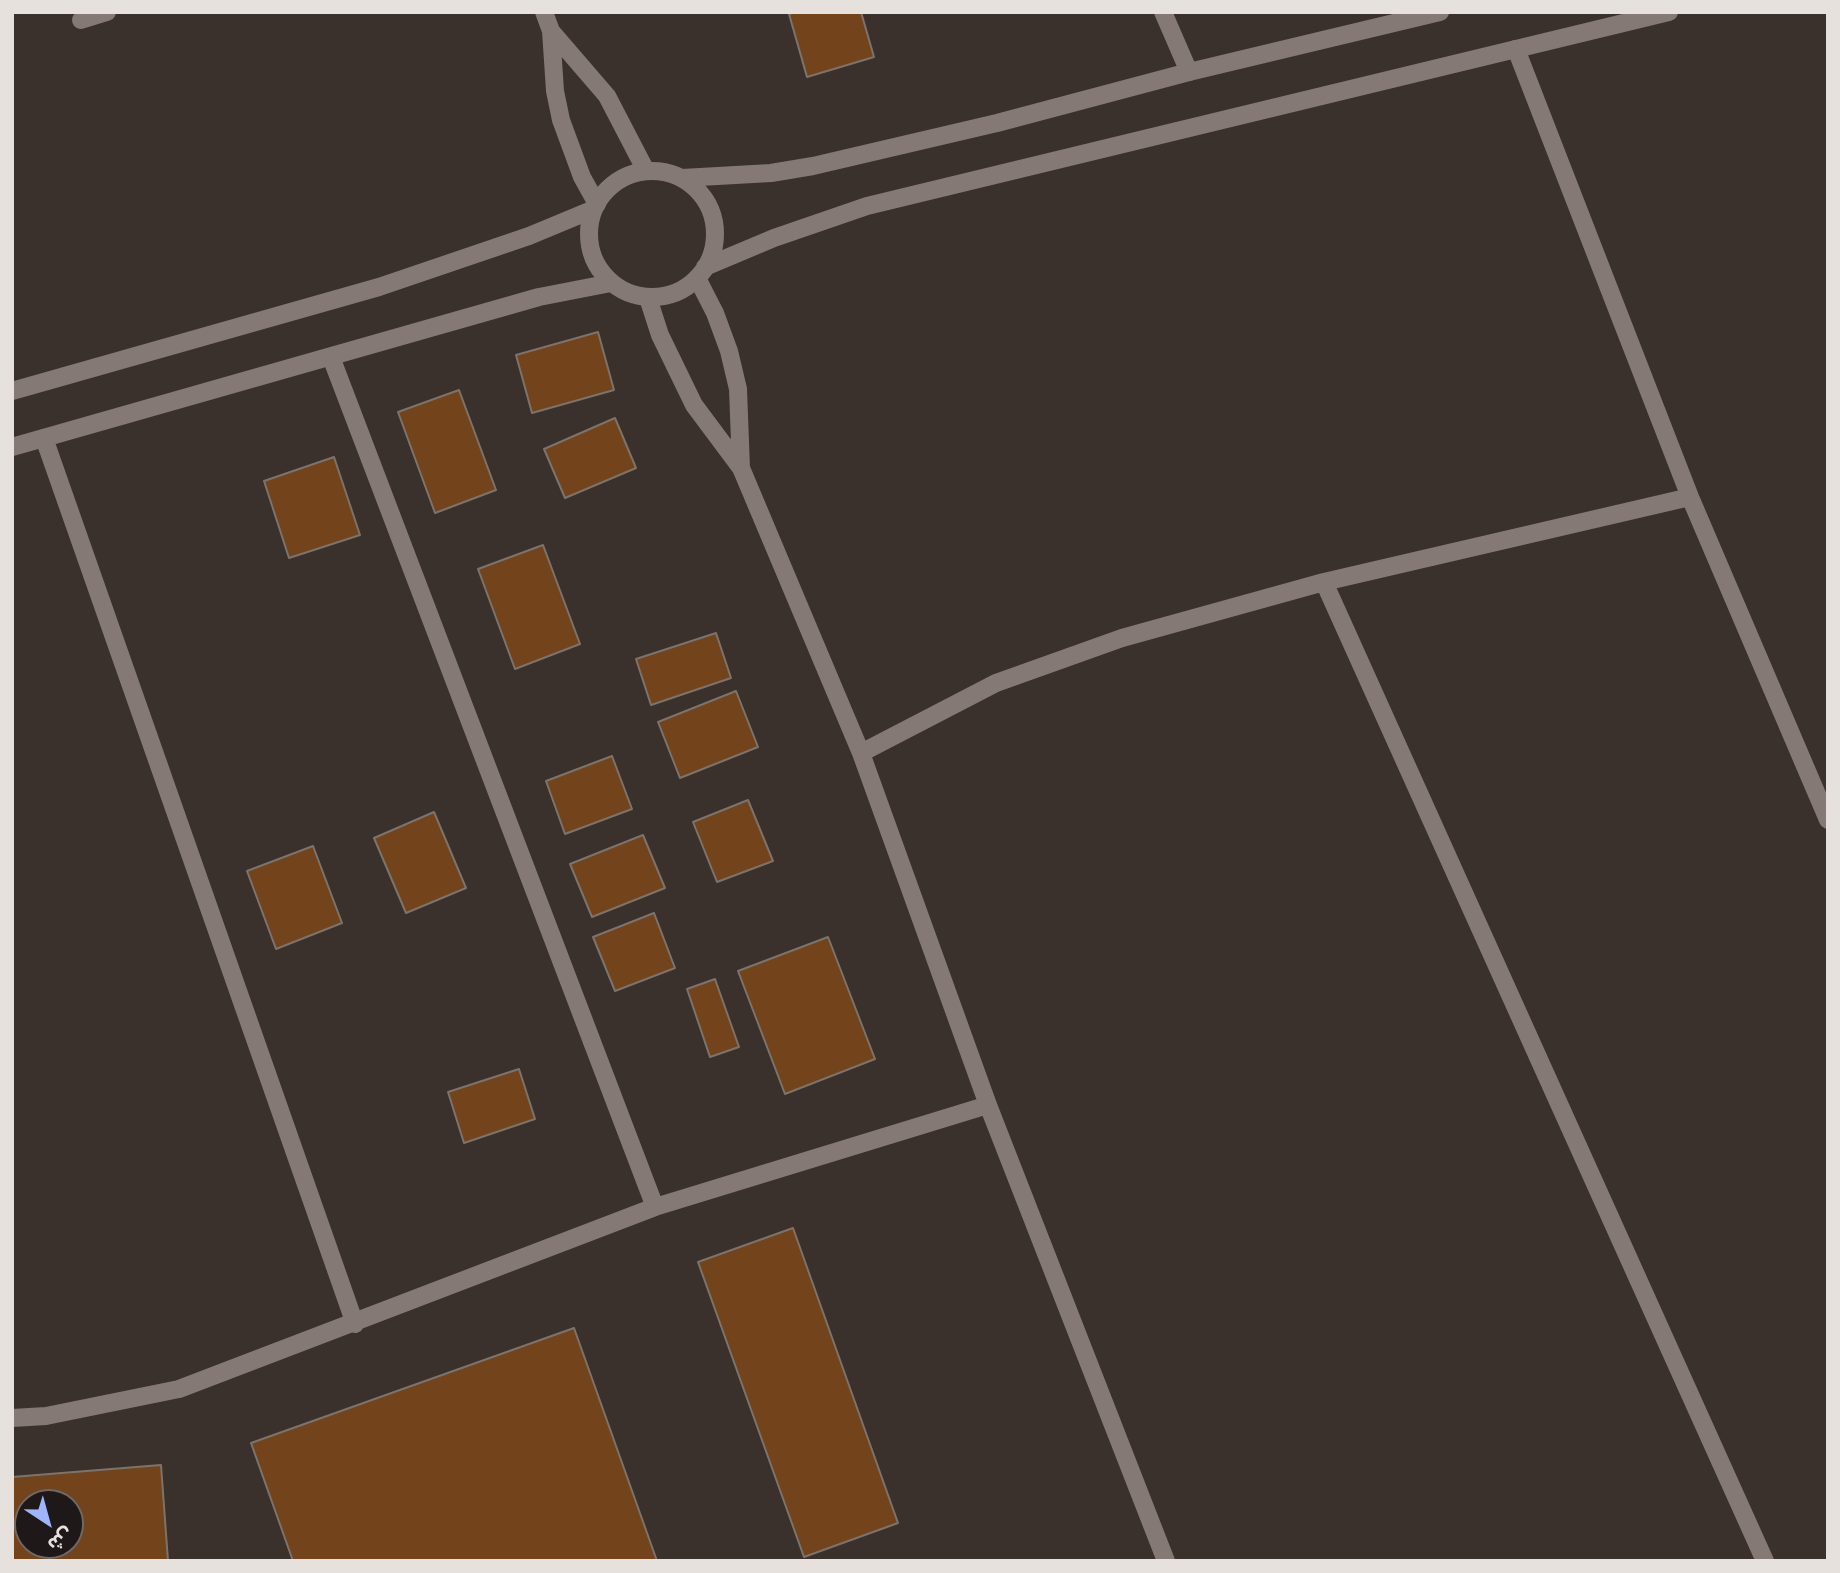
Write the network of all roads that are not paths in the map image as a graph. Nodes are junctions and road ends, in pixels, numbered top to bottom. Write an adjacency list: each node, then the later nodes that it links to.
1 (107, 12): 6 (street)
2 (544, 12): 7 (street)
3 (1163, 12): 9 (street)
4 (1440, 12): 9 (street)
5 (1669, 12): 8 (street)
6 (81, 20)
7 (551, 31): 10 (street); 12 (street)
8 (1516, 49): 13 (street); 21 (street)
9 (1189, 72): 11 (street)
10 (646, 171): 11 (street); 12 (street)
11 (682, 178): 13 (street)
12 (595, 206): 14 (street); 17 (street)
13 (701, 273): 15 (street); 20 (street)
14 (611, 284): 15 (street); 16 (street)
15 (648, 298): 20 (street)
16 (331, 357): 18 (street); 26 (street)
17 (12, 391)
18 (44, 438): 19 (street); 27 (street)
19 (12, 447)
20 (741, 468): 23 (street)
21 (1690, 497): 22 (street); 24 (street)
22 (1324, 582): 23 (street); 30 (street)
23 (861, 753): 25 (street)
24 (1828, 820)
25 (988, 1105): 26 (street); 29 (street)
26 (655, 1207): 27 (street)
27 (355, 1324): 28 (street)
28 (12, 1418)
29 (1166, 1561)
30 (1765, 1561)

